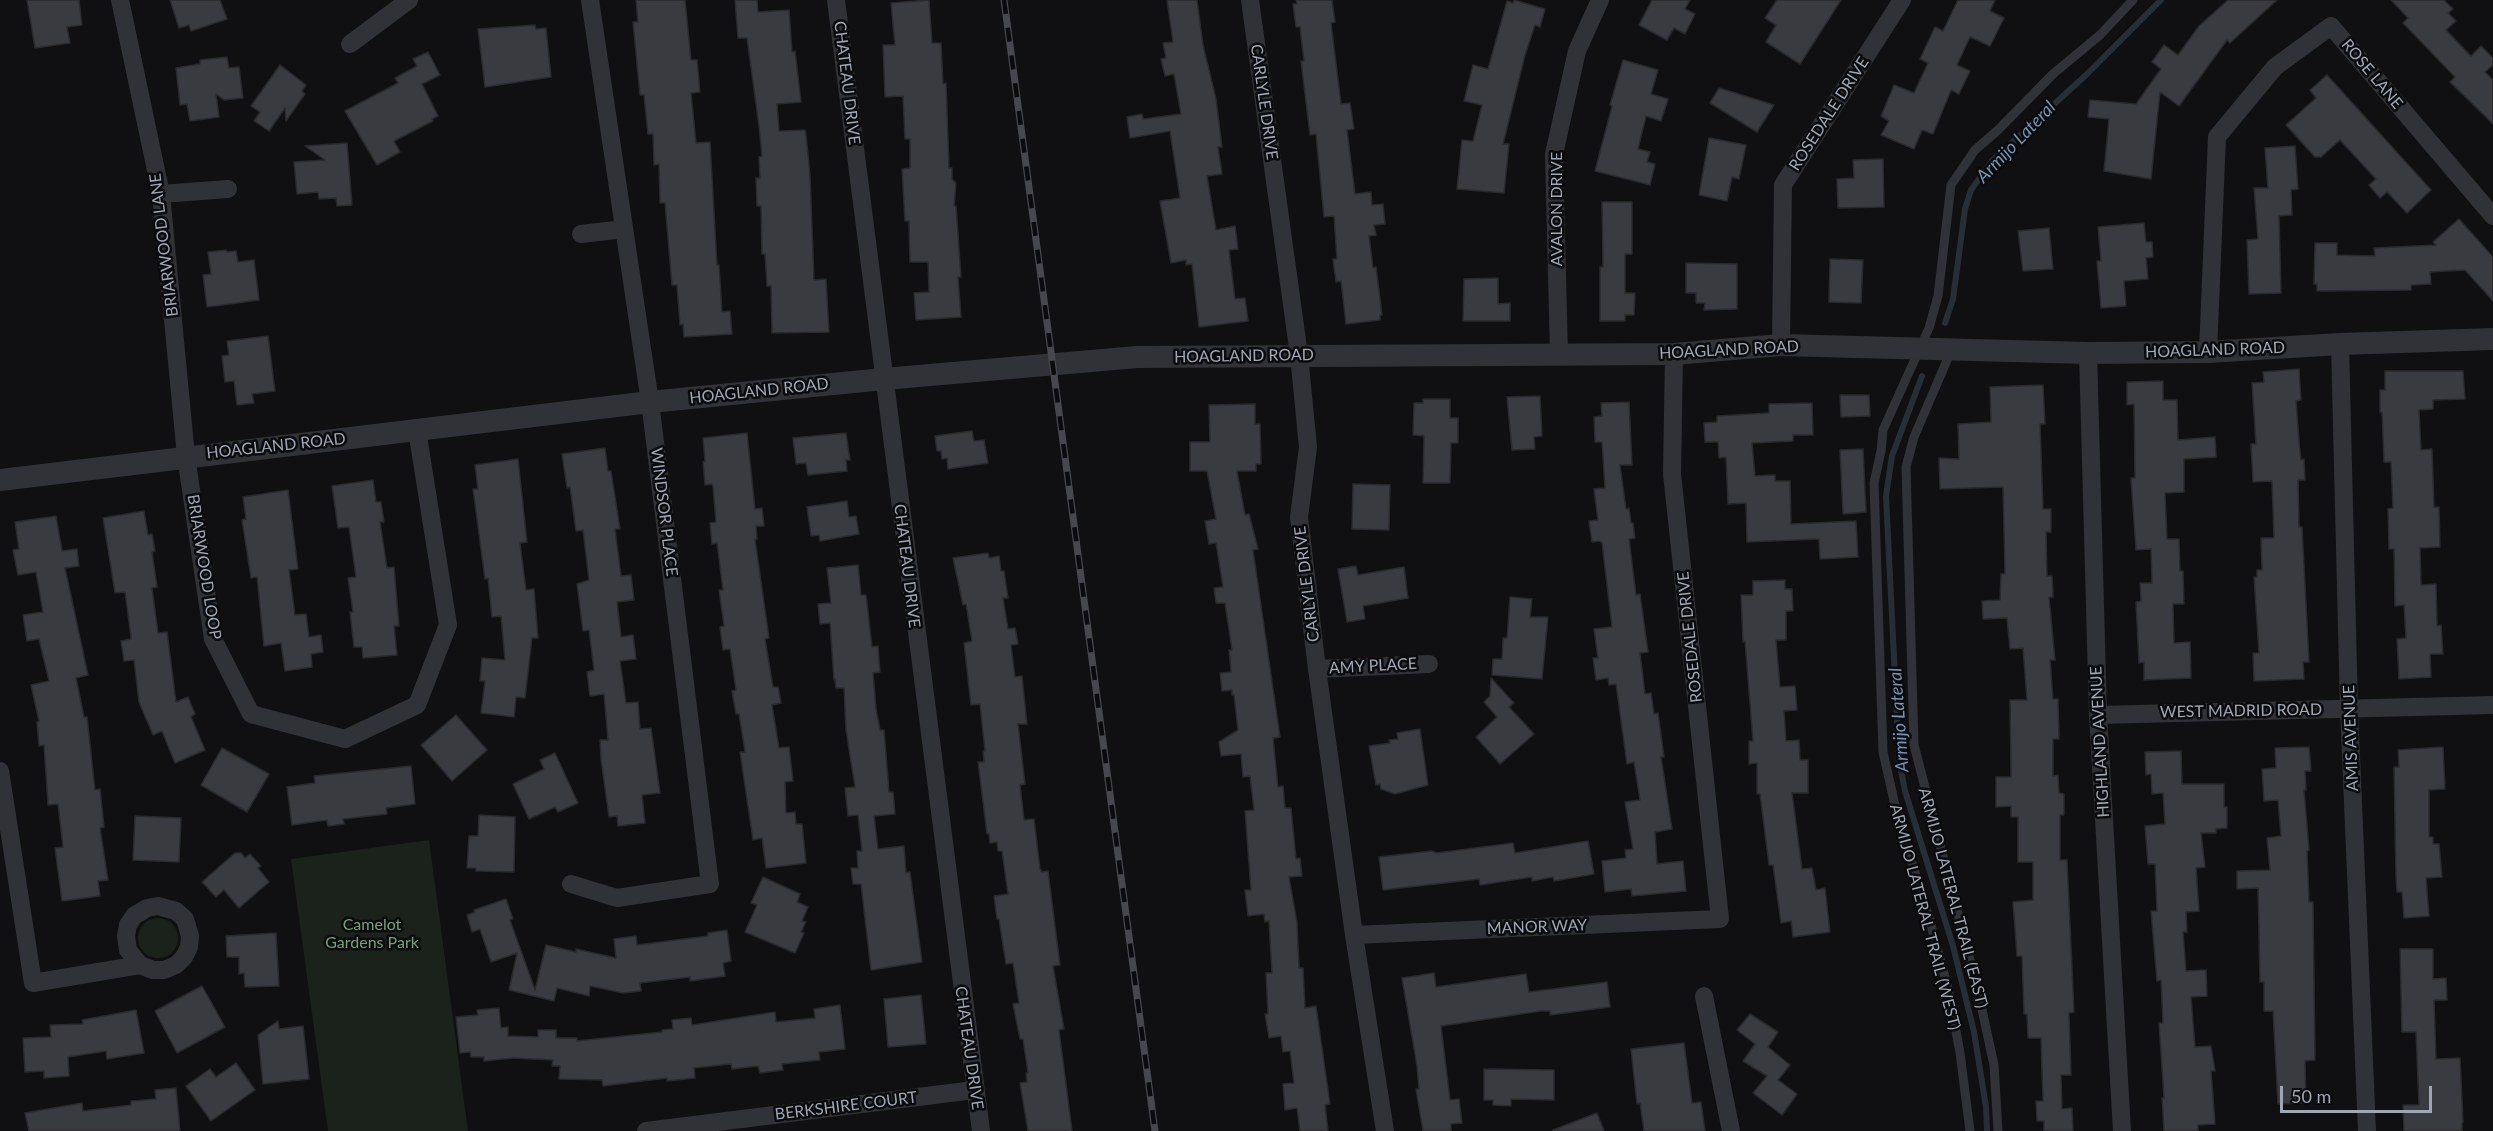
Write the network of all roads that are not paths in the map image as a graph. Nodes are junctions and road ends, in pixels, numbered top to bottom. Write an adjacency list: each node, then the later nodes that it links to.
1 (120, 0): 11 (street, BRIARWOOD LANE)
2 (409, 0): 9 (street)
3 (590, 0): 13 (street, WINDSOR PLACE)
4 (836, 0): 25 (street, CHATEAU DRIVE)
5 (1250, 0): 24 (street, CARLYLE DRIVE)
6 (1600, 0): 22 (street, AVALON DRIVE)
7 (1902, 0): 17 (street, ROSEDALE DRIVE)
8 (2133, 0): 18 (lane, ARMIJO LATERAL TRAIL (WEST))
9 (350, 44)
10 (228, 189): 11 (street)
11 (161, 194): 28 (street, BRIARWOOD LANE)
12 (2493, 216): 20 (street, ROSE LANE)
13 (624, 229): 14 (street); 26 (street, WINDSOR PLACE)
14 (580, 234)
15 (2493, 339): 16 (street, HOAGLAND ROAD)
16 (2340, 344): 20 (street, HOAGLAND ROAD); 33 (street, AMIS AVENUE)
17 (1781, 345): 18 (street, HOAGLAND ROAD); 23 (street, HOAGLAND ROAD)
18 (1920, 348): 19 (street, HOAGLAND ROAD); 46 (lane, ARMIJO LATERAL TRAIL (WEST))
19 (1952, 349): 21 (street, HOAGLAND ROAD); 47 (lane, ARMIJO LATERAL TRAIL (EAST))
20 (2208, 352): 21 (street, HOAGLAND ROAD)
21 (2088, 353): 34 (street, HIGHLAND AVENUE)
22 (1559, 354): 23 (street, HOAGLAND ROAD); 24 (street, HOAGLAND ROAD)
23 (1674, 354): 37 (street, ROSEDALE DRIVE)
24 (1299, 355): 25 (street, HOAGLAND ROAD); 31 (street, CARLYLE DRIVE)
25 (884, 379): 26 (street, HOAGLAND ROAD); 41 (street, CHATEAU DRIVE)
26 (650, 402): 27 (street, HOAGLAND ROAD); 36 (street, WINDSOR PLACE)
27 (417, 430): 28 (street, HOAGLAND ROAD); 28 (street, BRIARWOOD LOOP)
28 (186, 456): 29 (street, HOAGLAND ROAD)
29 (0, 480)
30 (1429, 664): 31 (street, AMY PLACE)
31 (1317, 669): 38 (street, CARLYLE DRIVE)
32 (2493, 705): 33 (street, WEST MADRID ROAD)
33 (2349, 709): 34 (street, WEST MADRID ROAD); 49 (street, AMIS AVENUE)
34 (2098, 715): 48 (street, HIGHLAND AVENUE)
35 (0, 771): 39 (street)
36 (571, 884)
37 (1720, 919): 38 (street, MANOR WAY)
38 (1354, 935): 44 (street, CARLYLE DRIVE)
39 (140, 965)
40 (1704, 996): 45 (street)
41 (974, 1090): 42 (street, BERKSHIRE COURT); 43 (street, CHATEAU DRIVE)
42 (646, 1131)
43 (981, 1131)
44 (1385, 1131)
45 (1731, 1131)
46 (1970, 1131)
47 (1998, 1131)
48 (2122, 1131)
49 (2367, 1131)

